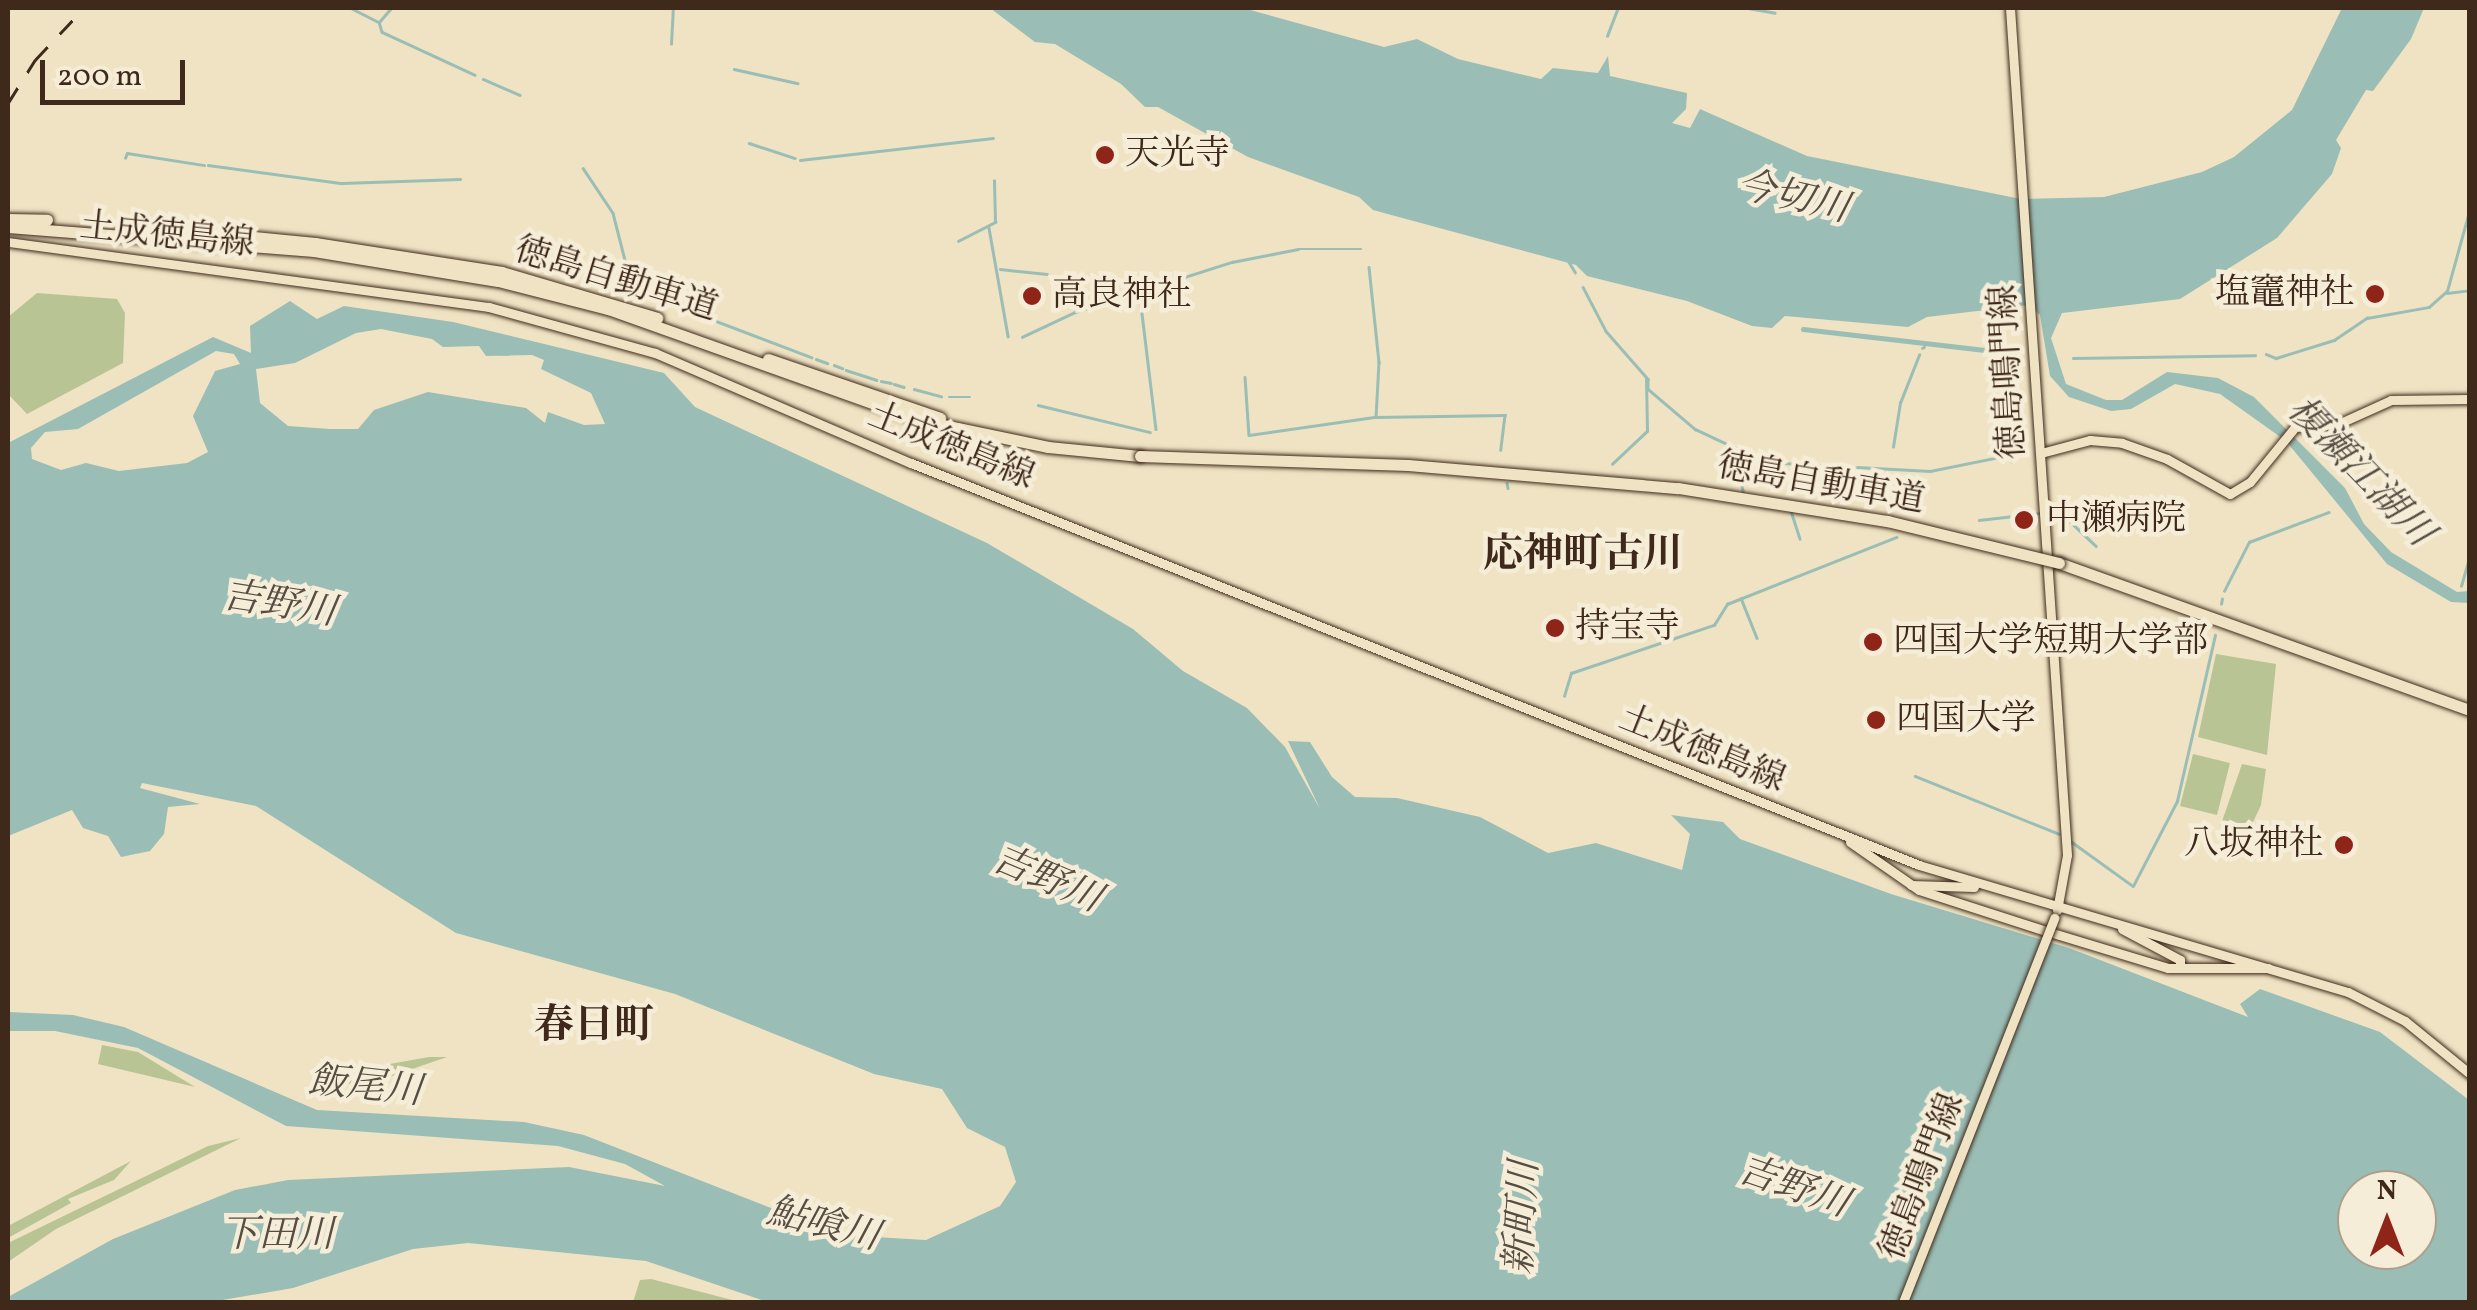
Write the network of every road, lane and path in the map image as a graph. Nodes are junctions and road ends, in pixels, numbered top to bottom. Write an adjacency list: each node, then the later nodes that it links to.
1 (2010, 8): 6 (main road, 徳島鳴門線)
2 (8, 219): 7 (highway, 徳島自動車道)
3 (8, 227): 7 (highway, 徳島自動車道)
4 (8, 242): 9 (main road, 土成徳島線)
5 (2470, 399): 6 (main road)
6 (2041, 454): 12 (main road, 徳島鳴門線)
7 (1138, 456): 8 (highway, 徳島自動車道, bridge)
8 (2470, 710)
9 (1839, 834): 10 (main road, 土成徳島線); 11 (main road, 土成徳島線)
10 (1911, 885): 11 (main road); 14 (main road, 土成徳島線)
11 (1982, 886): 12 (main road, 土成徳島線)
12 (2056, 913): 13 (main road, 土成徳島線); 17 (main road, 徳島鳴門線, bridge)
13 (2116, 924): 14 (main road); 15 (main road, 土成徳島線)
14 (2177, 965): 15 (main road, 土成徳島線)
15 (2285, 969): 16 (main road)
16 (2470, 1074)
17 (1903, 1302)

